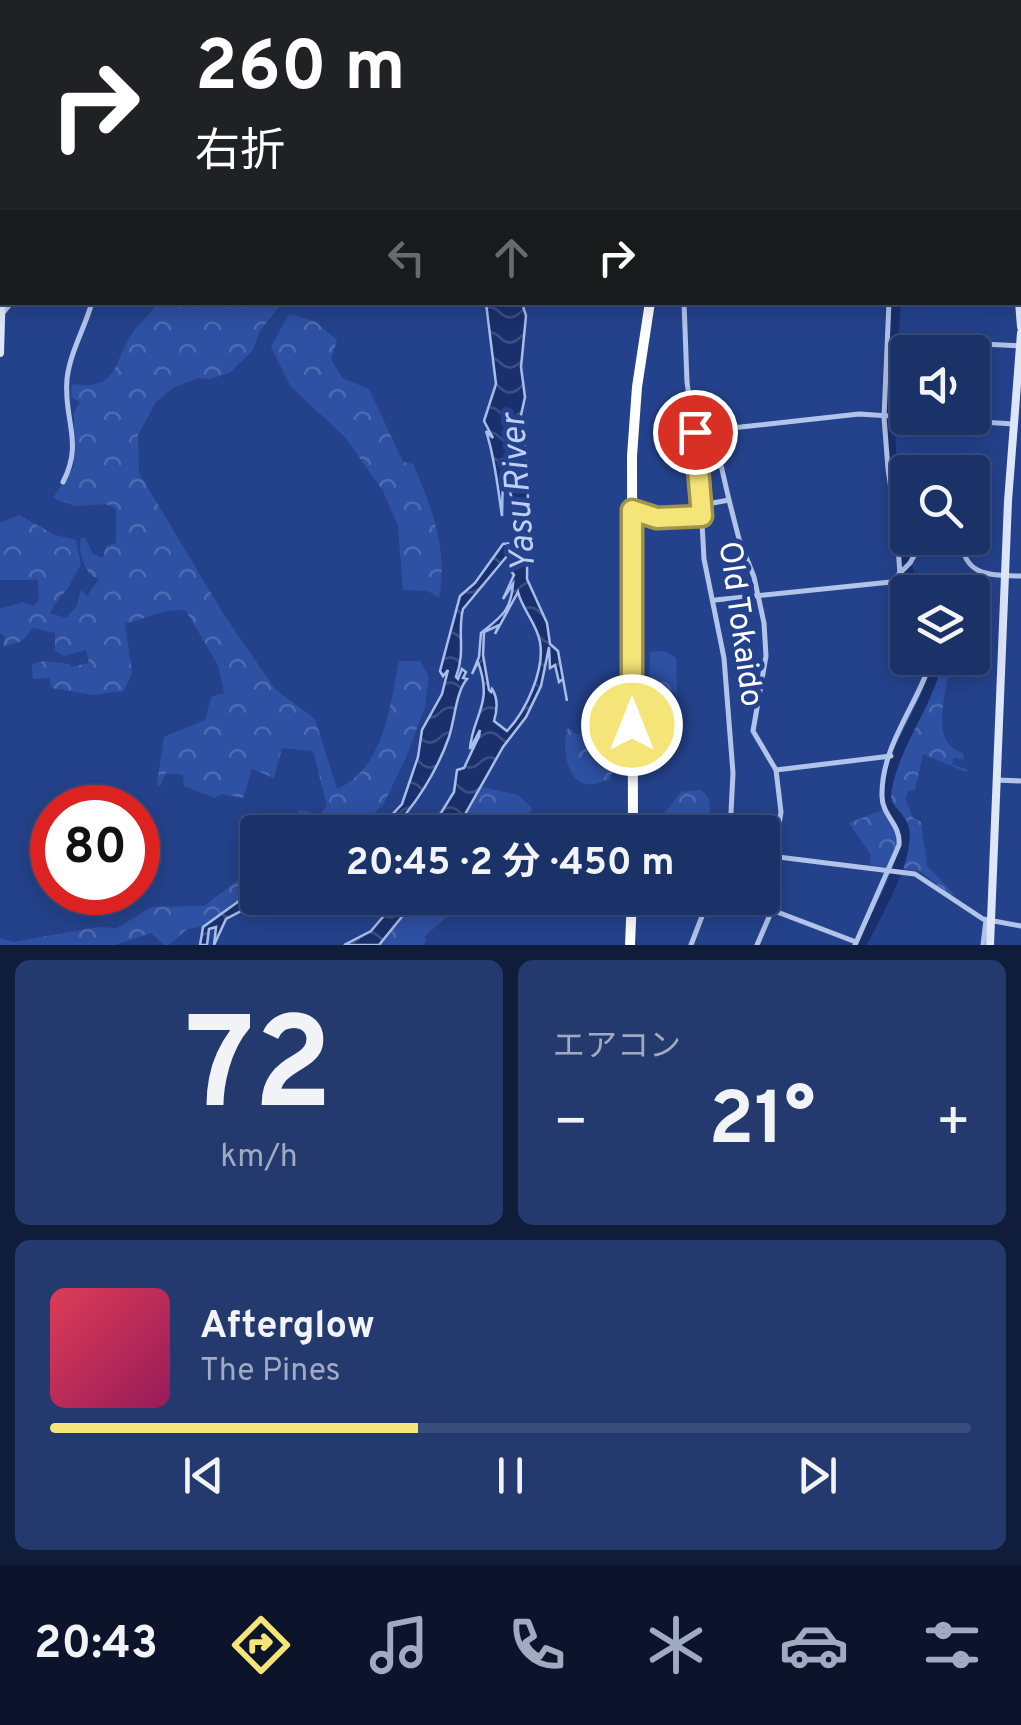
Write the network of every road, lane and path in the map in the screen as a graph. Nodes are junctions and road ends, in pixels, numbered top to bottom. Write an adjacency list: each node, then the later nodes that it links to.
1 (91, 305): 17 (street)
2 (651, 305): 20 (highway)
3 (684, 305): 15 (street, Old Tokaido)
4 (889, 305): 11 (street)
5 (1019, 305): 7 (street)
6 (1, 315): 10 (street)
7 (1021, 330): 9 (street)
8 (990, 344): 9 (street)
9 (1020, 346): 13 (street)
10 (0, 353)
11 (890, 417): 14 (street)
12 (990, 423): 13 (street)
13 (1013, 424): 25 (street)
14 (713, 430): 15 (street); 18 (street)
15 (695, 432): 19 (street, Old Tokaido)
16 (891, 435): 24 (street)
17 (63, 482)
18 (729, 500): 19 (street); 27 (street)
19 (702, 505): 21 (street, Old Tokaido)
20 (632, 510): 21 (street); 34 (highway)
21 (702, 516): 28 (street, Old Tokaido)
22 (915, 555): 24 (street)
23 (963, 555): 25 (street)
24 (901, 573): 27 (street)
25 (1006, 576): 26 (street); 32 (street)
26 (1021, 576)
27 (759, 596): 28 (street); 31 (street)
28 (714, 600): 35 (street, Old Tokaido)
29 (924, 675): 30 (street)
30 (891, 756): 31 (street); 38 (street)
31 (776, 770): 36 (street)
32 (998, 780): 33 (street); 43 (street)
33 (1021, 781)
34 (633, 815)
35 (730, 815)
36 (780, 821)
37 (780, 857): 38 (street)
38 (891, 871): 43 (street); 45 (street)
39 (780, 913): 45 (street)
40 (631, 915): 46 (highway)
41 (703, 915): 47 (street)
42 (770, 915): 48 (street)
43 (989, 921): 44 (street); 49 (street)
44 (1021, 926)
45 (855, 944)
46 (630, 945)
47 (692, 945)
48 (757, 945)
49 (986, 945)

